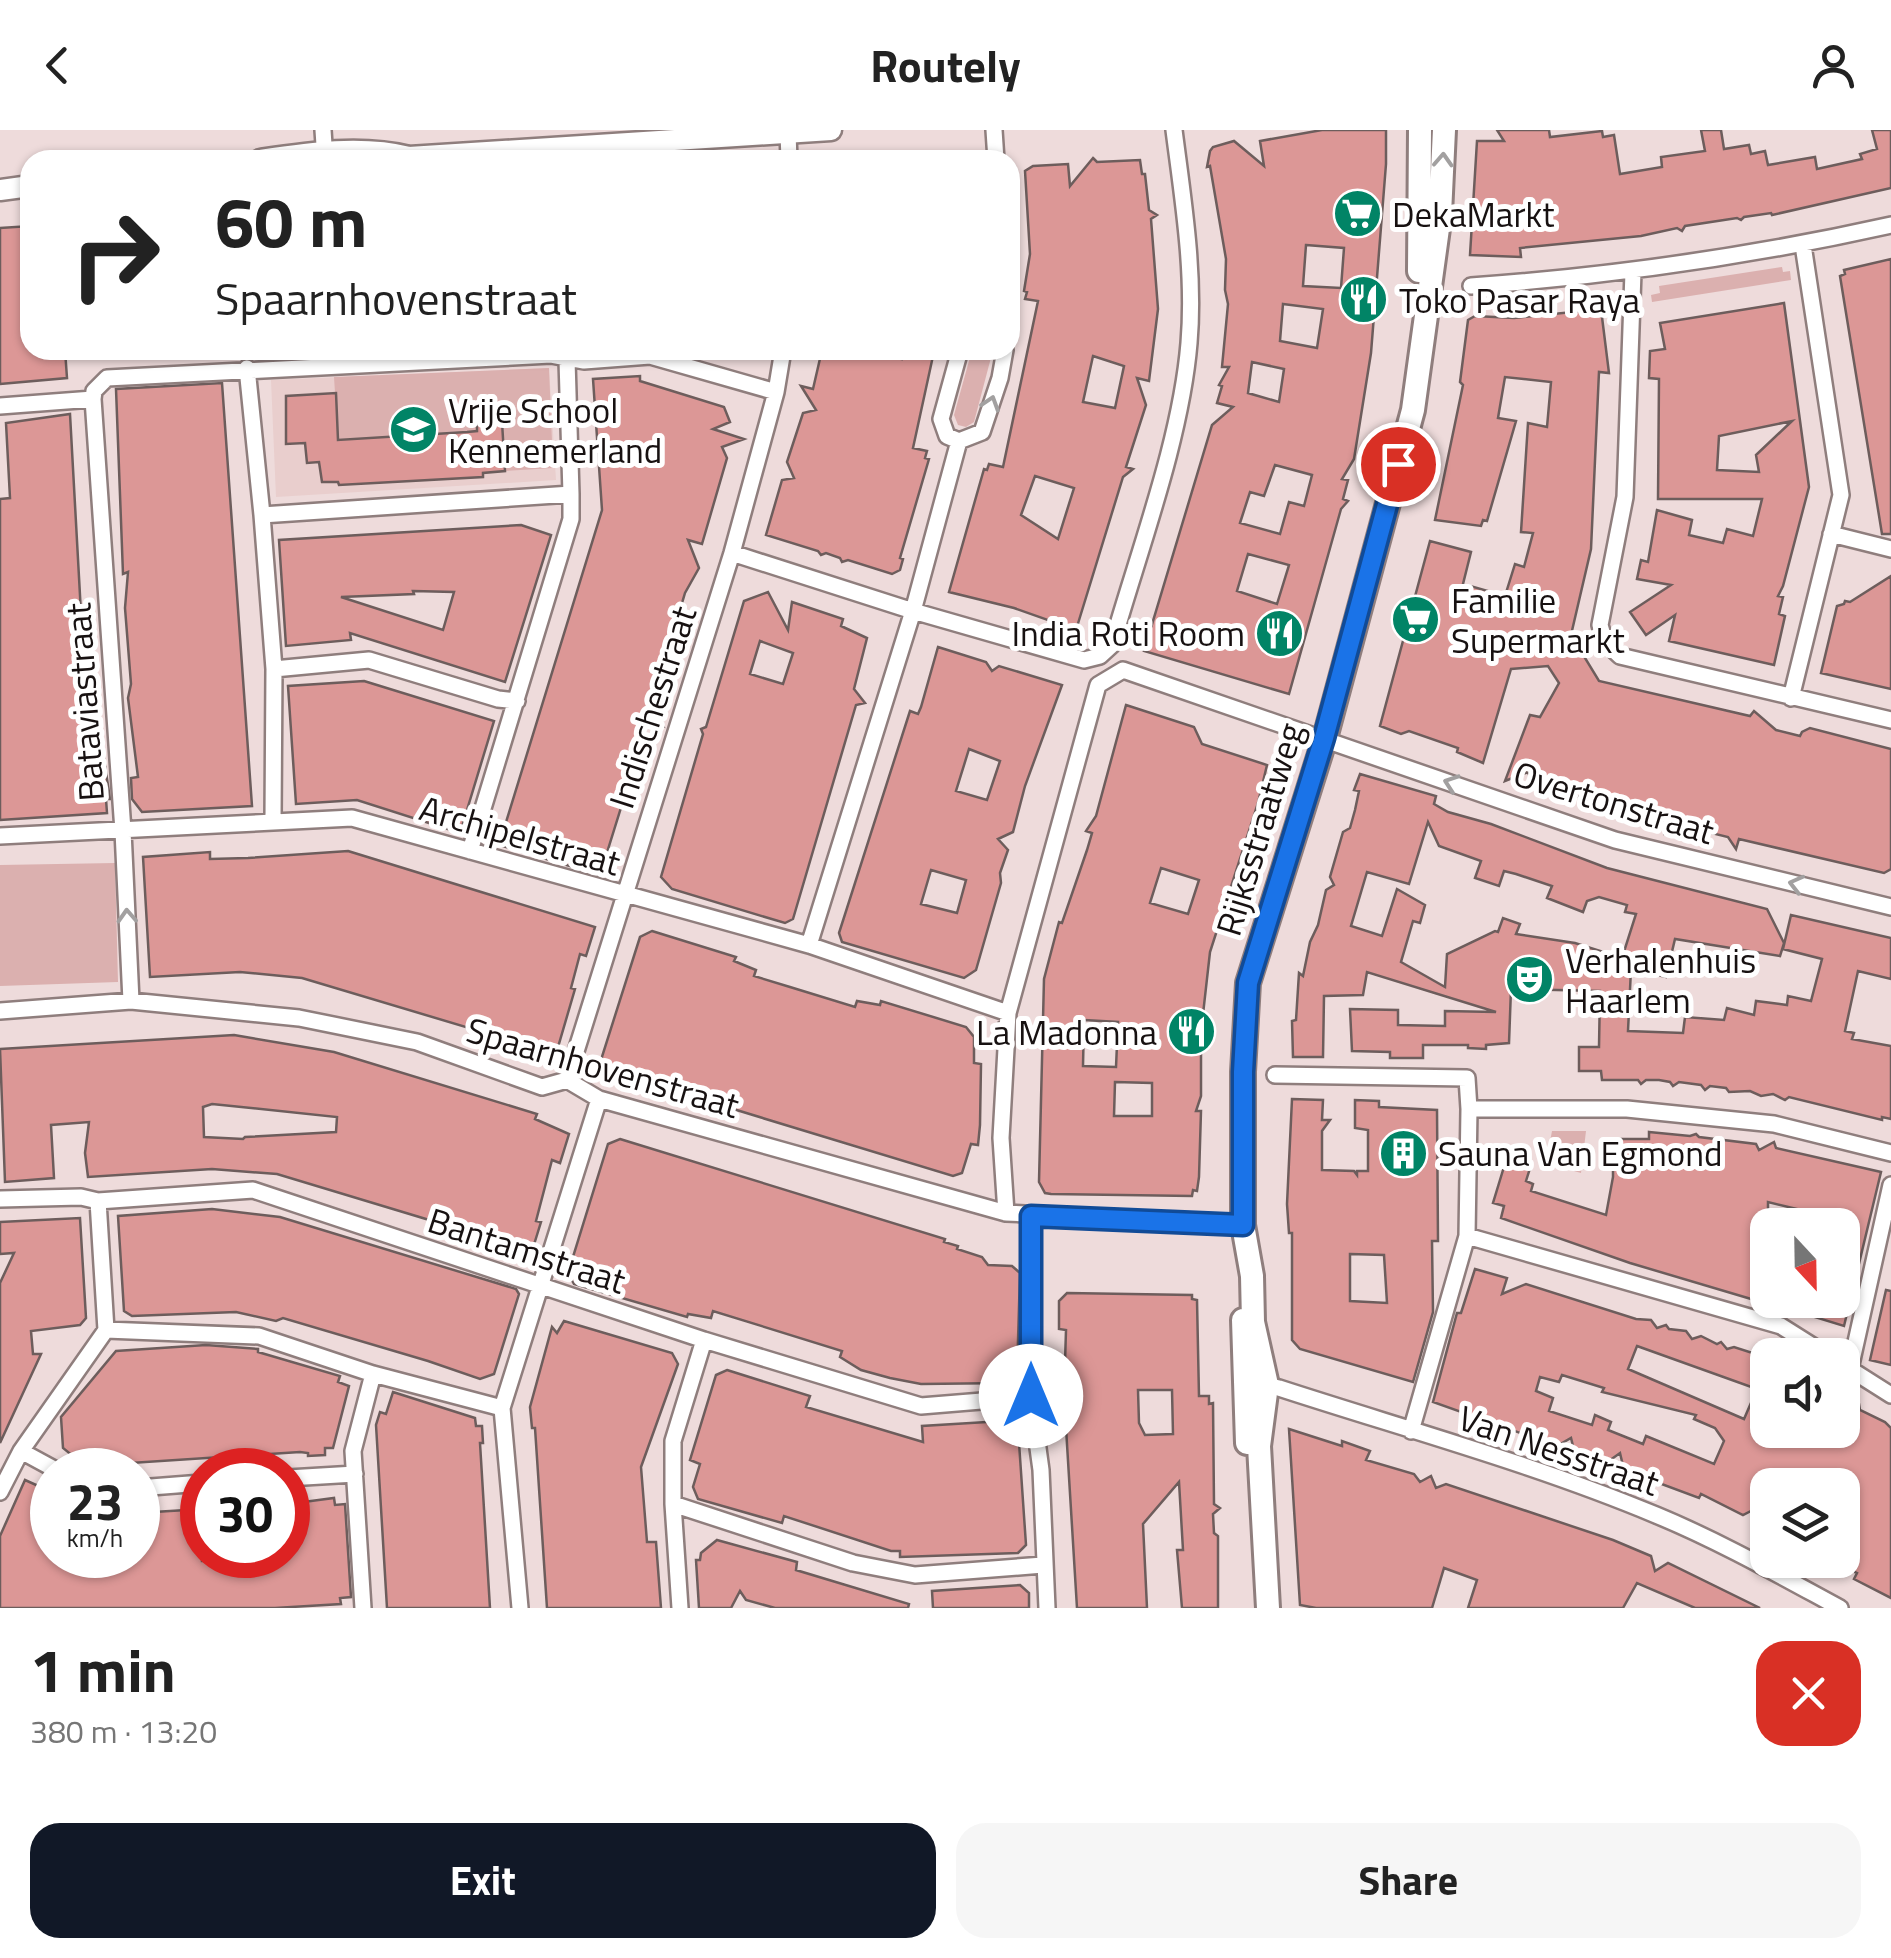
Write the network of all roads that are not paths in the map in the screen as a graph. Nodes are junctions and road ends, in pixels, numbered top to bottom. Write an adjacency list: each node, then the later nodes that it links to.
1 (831, 130): 5 (street)
2 (1174, 130): 30 (street)
3 (1420, 130): 23 (main road, Rijksstraatweg)
4 (1444, 130): 23 (main road, Rijksstraatweg, one-way to 4)
5 (788, 133): 6 (street); 8 (street)
6 (693, 134): 7 (street)
7 (501, 150)
8 (789, 150)
9 (1891, 225): 10 (street)
10 (1803, 245): 11 (street); 27 (street)
11 (1633, 272): 12 (street); 32 (street)
12 (1471, 286)
13 (312, 360): 19 (street)
14 (567, 360): 25 (street)
15 (664, 360): 20 (street)
16 (781, 360): 20 (street, Indischestraat)
17 (957, 360): 24 (street)
18 (1002, 360): 24 (street, one-way to 18)
19 (247, 368): 21 (street); 26 (street)
20 (776, 392): 29 (street, Indischestraat)
21 (93, 399): 22 (street); 37 (street, Bataviastraat)
22 (0, 406)
23 (1406, 430): 35 (main road, Rijksstraatweg)
24 (959, 441): 30 (street)
25 (571, 494): 26 (street); 33 (street)
26 (262, 515): 31 (street)
27 (1831, 534): 28 (street); 32 (street)
28 (1891, 549)
29 (732, 553): 30 (street); 40 (street, Indischestraat)
30 (913, 611): 42 (street)
31 (274, 669): 33 (street); 36 (street)
32 (1792, 698): 34 (street)
33 (517, 701): 39 (street)
34 (1891, 720)
35 (1324, 738): 41 (street, Overtonstraat, one-way to 35); 45 (street, Overtonstraat); 56 (main road, Rijksstraatweg)
36 (273, 820): 37 (street, Archipelstraat); 39 (street, Archipelstraat)
37 (123, 830): 38 (street, Archipelstraat); 43 (street, Bataviastraat, one-way to 37)
38 (0, 836)
39 (470, 851): 40 (street, Archipelstraat)
40 (623, 896): 42 (street, Archipelstraat); 47 (street, Indischestraat)
41 (1891, 907)
42 (809, 946): 45 (street, Archipelstraat)
43 (131, 1001): 44 (street, Spaarnhovenstraat); 47 (street, Spaarnhovenstraat)
44 (0, 1011)
45 (1008, 1013): 54 (street)
46 (1274, 1075): 49 (street)
47 (567, 1080): 48 (street, Spaarnhovenstraat)
48 (599, 1099): 54 (street, Spaarnhovenstraat); 58 (street)
49 (1469, 1109): 50 (street); 57 (street)
50 (1891, 1153)
51 (1891, 1184): 61 (street)
52 (0, 1200): 53 (street, Bantamstraat)
53 (98, 1201): 58 (street, Bantamstraat); 59 (street)
54 (1006, 1213): 55 (street, Spaarnhovenstraat)
55 (1031, 1216): 56 (street, Spaarnhovenstraat); 67 (street)
56 (1243, 1225): 65 (main road, Rijksstraatweg)
57 (1466, 1236): 60 (street); 69 (street)
58 (542, 1288): 62 (street, Bantamstraat); 68 (street)
59 (106, 1330): 63 (street); 70 (street)
60 (1801, 1338)
61 (1853, 1338)
62 (704, 1340): 67 (street, Bantamstraat); 75 (street)
63 (373, 1374): 68 (street); 72 (street)
64 (1860, 1376): 66 (street)
65 (1256, 1383): 69 (street, Van Nesstraat); 81 (main road, Rijksstraatweg); 82 (main road, Rijksstraatweg)
66 (1891, 1395)
67 (1031, 1396): 76 (street)
68 (502, 1408): 78 (street)
69 (1411, 1431): 83 (street, Van Nesstraat)
70 (21, 1452): 71 (street); 74 (street)
71 (30, 1457)
72 (355, 1474): 73 (street); 77 (street)
73 (310, 1477)
74 (0, 1492)
75 (672, 1504): 76 (street); 79 (street)
76 (1043, 1566): 80 (street)
77 (362, 1608)
78 (520, 1608)
79 (680, 1608)
80 (1046, 1608)
81 (1257, 1608)
82 (1268, 1608)
83 (1840, 1608)

